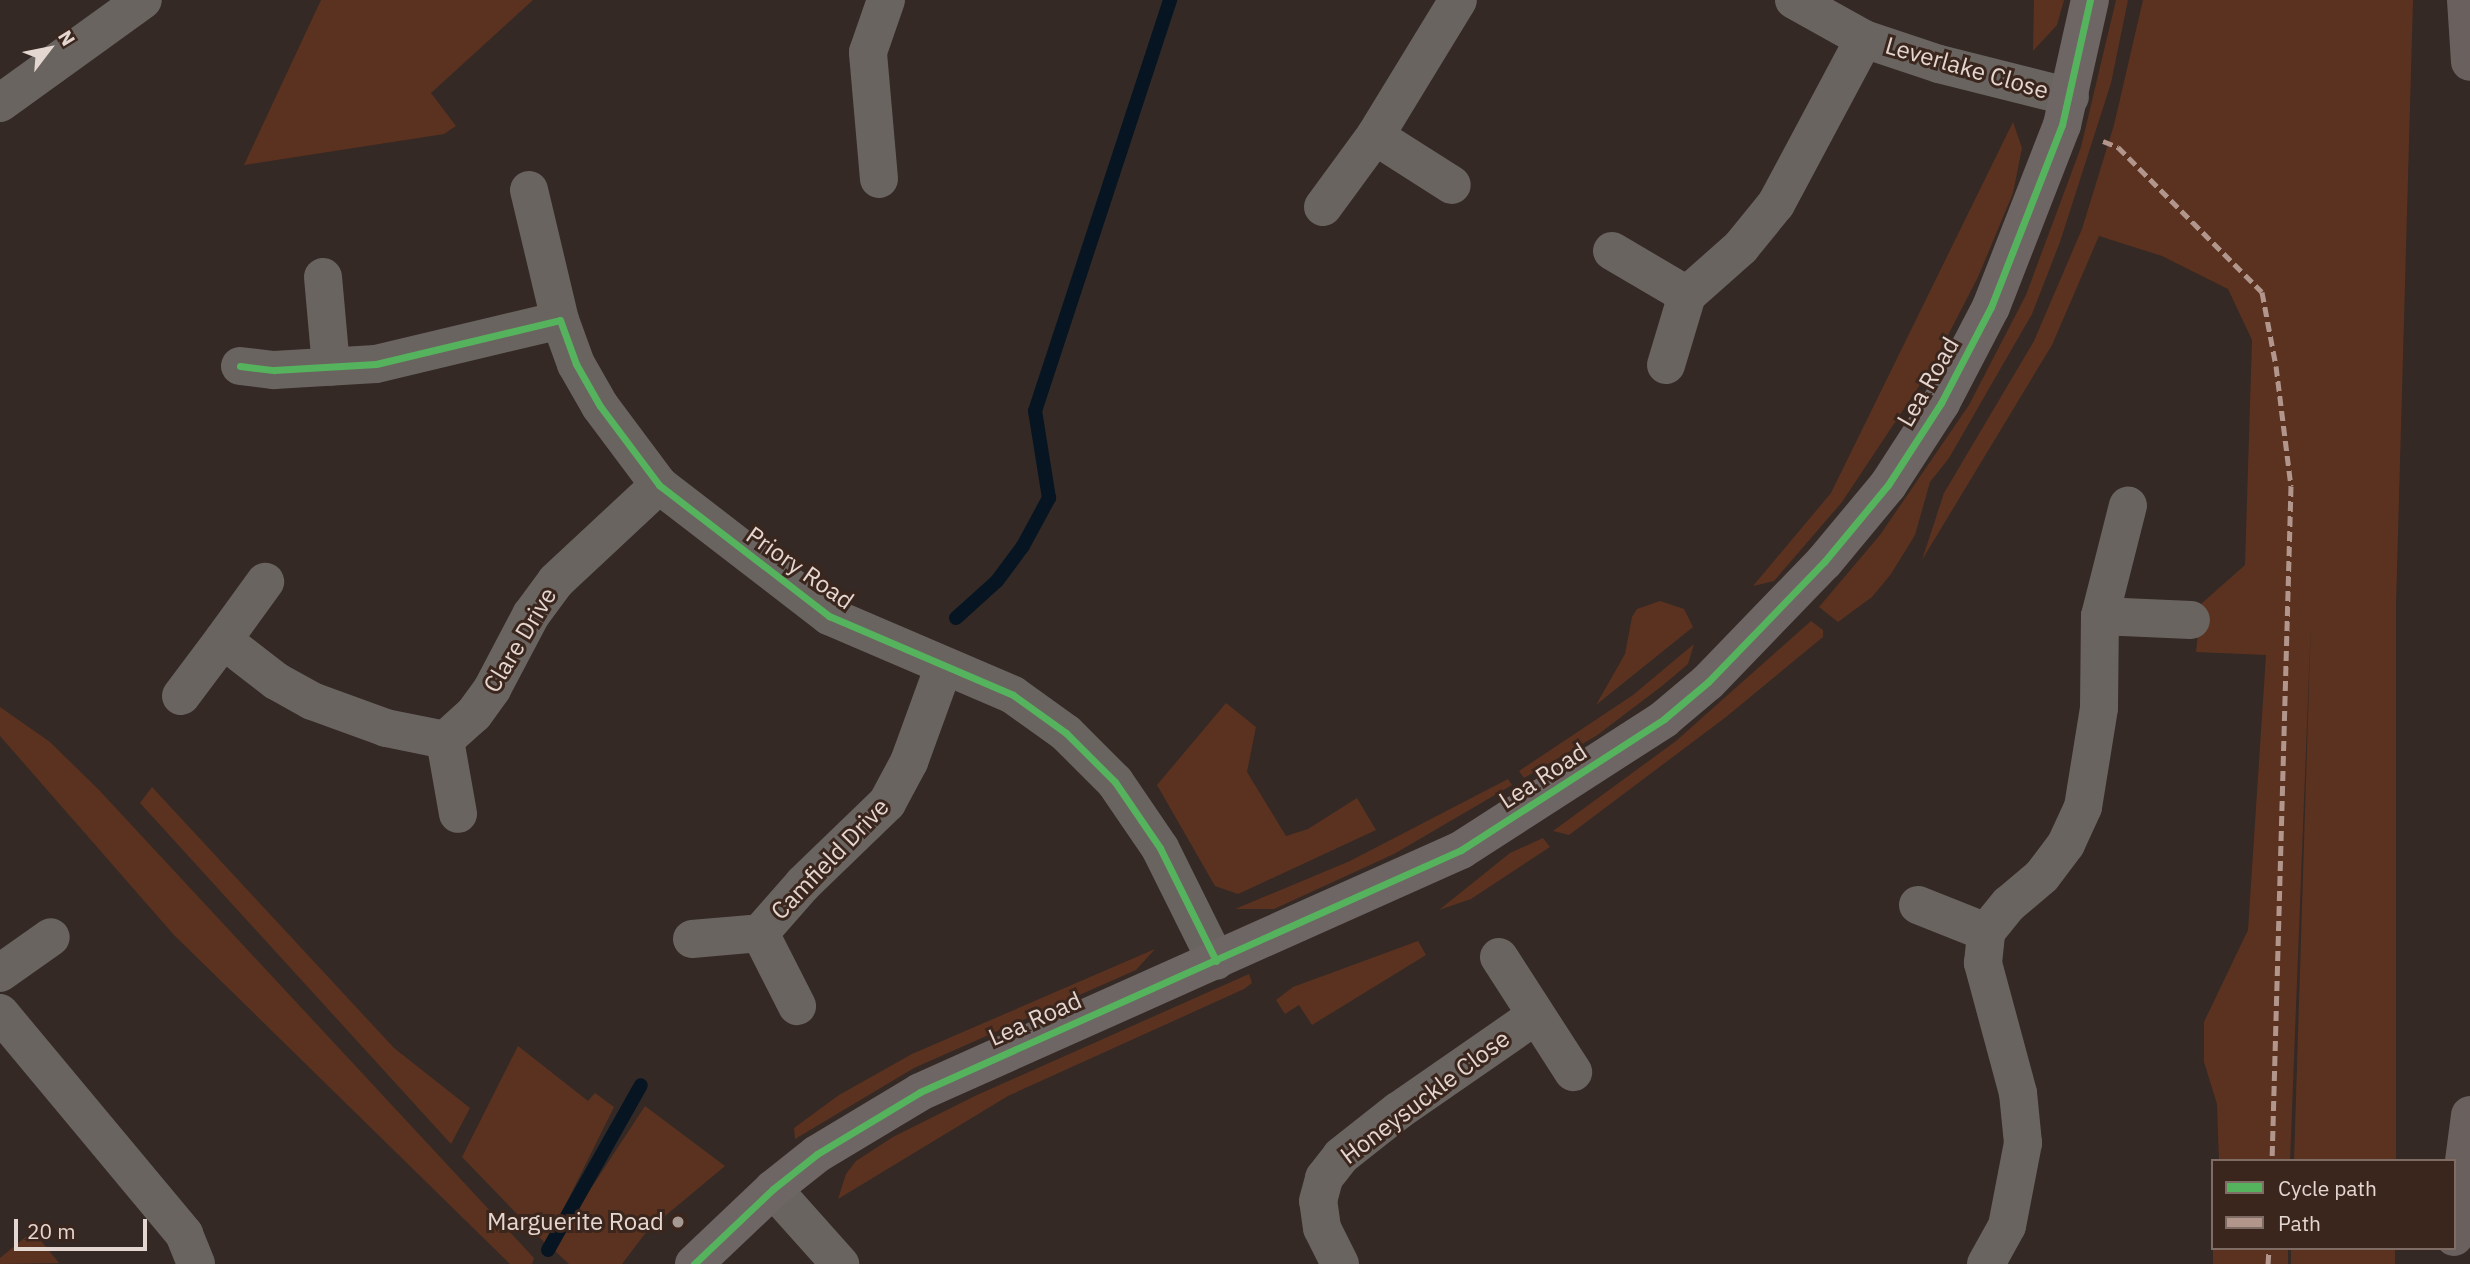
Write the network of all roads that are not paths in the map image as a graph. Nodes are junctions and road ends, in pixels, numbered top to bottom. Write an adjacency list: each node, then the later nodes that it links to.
1 (143, 0): 10 (street)
2 (886, 0): 12 (street)
3 (1458, 0): 11 (street)
4 (1794, 0): 7 (street, Leverlake Close)
5 (2090, 0): 9 (street, Lea Road)
6 (2466, 0): 8 (highway)
7 (1864, 39): 9 (street, Leverlake Close); 18 (street, Leverlake Close)
8 (2470, 62)
9 (2070, 97): 39 (street, Lea Road)
10 (0, 103)
11 (1375, 136): 13 (street); 15 (street)
12 (879, 179)
13 (1452, 185)
14 (528, 190): 19 (street, Priory Road)
15 (1323, 207)
16 (1612, 251): 18 (street)
17 (323, 276): 22 (street)
18 (1687, 295): 20 (street)
19 (561, 320): 22 (street); 23 (street, Priory Road)
20 (1666, 365)
21 (240, 366): 22 (street)
22 (331, 367)
23 (659, 485): 29 (street, Priory Road); 31 (street, Clare Drive)
24 (2128, 505): 26 (street)
25 (265, 582): 28 (street)
26 (2100, 616): 27 (street); 34 (street)
27 (2191, 620)
28 (223, 640): 30 (street); 31 (street)
29 (944, 666): 35 (street, Camfield Drive); 39 (street, Priory Road)
30 (181, 696)
31 (445, 740): 32 (street)
32 (458, 814)
33 (1918, 905): 34 (street)
34 (1986, 932): 52 (street)
35 (760, 933): 37 (street, Camfield Drive); 41 (street, Camfield Drive)
36 (51, 937): 40 (street)
37 (692, 939)
38 (1499, 957): 43 (street, Honeysuckle Close)
39 (1216, 961): 46 (street, Lea Road)
40 (0, 973)
41 (797, 1006)
42 (0, 1013): 48 (street)
43 (1535, 1016): 44 (street, Honeysuckle Close); 51 (street, Honeysuckle Close)
44 (1573, 1072)
45 (2470, 1115): 47 (highway)
46 (773, 1189): 49 (street, Lea Road); 50 (street)
47 (2456, 1222)
48 (196, 1264)
49 (695, 1264)
50 (840, 1264)
51 (1340, 1264)
52 (1986, 1264)

